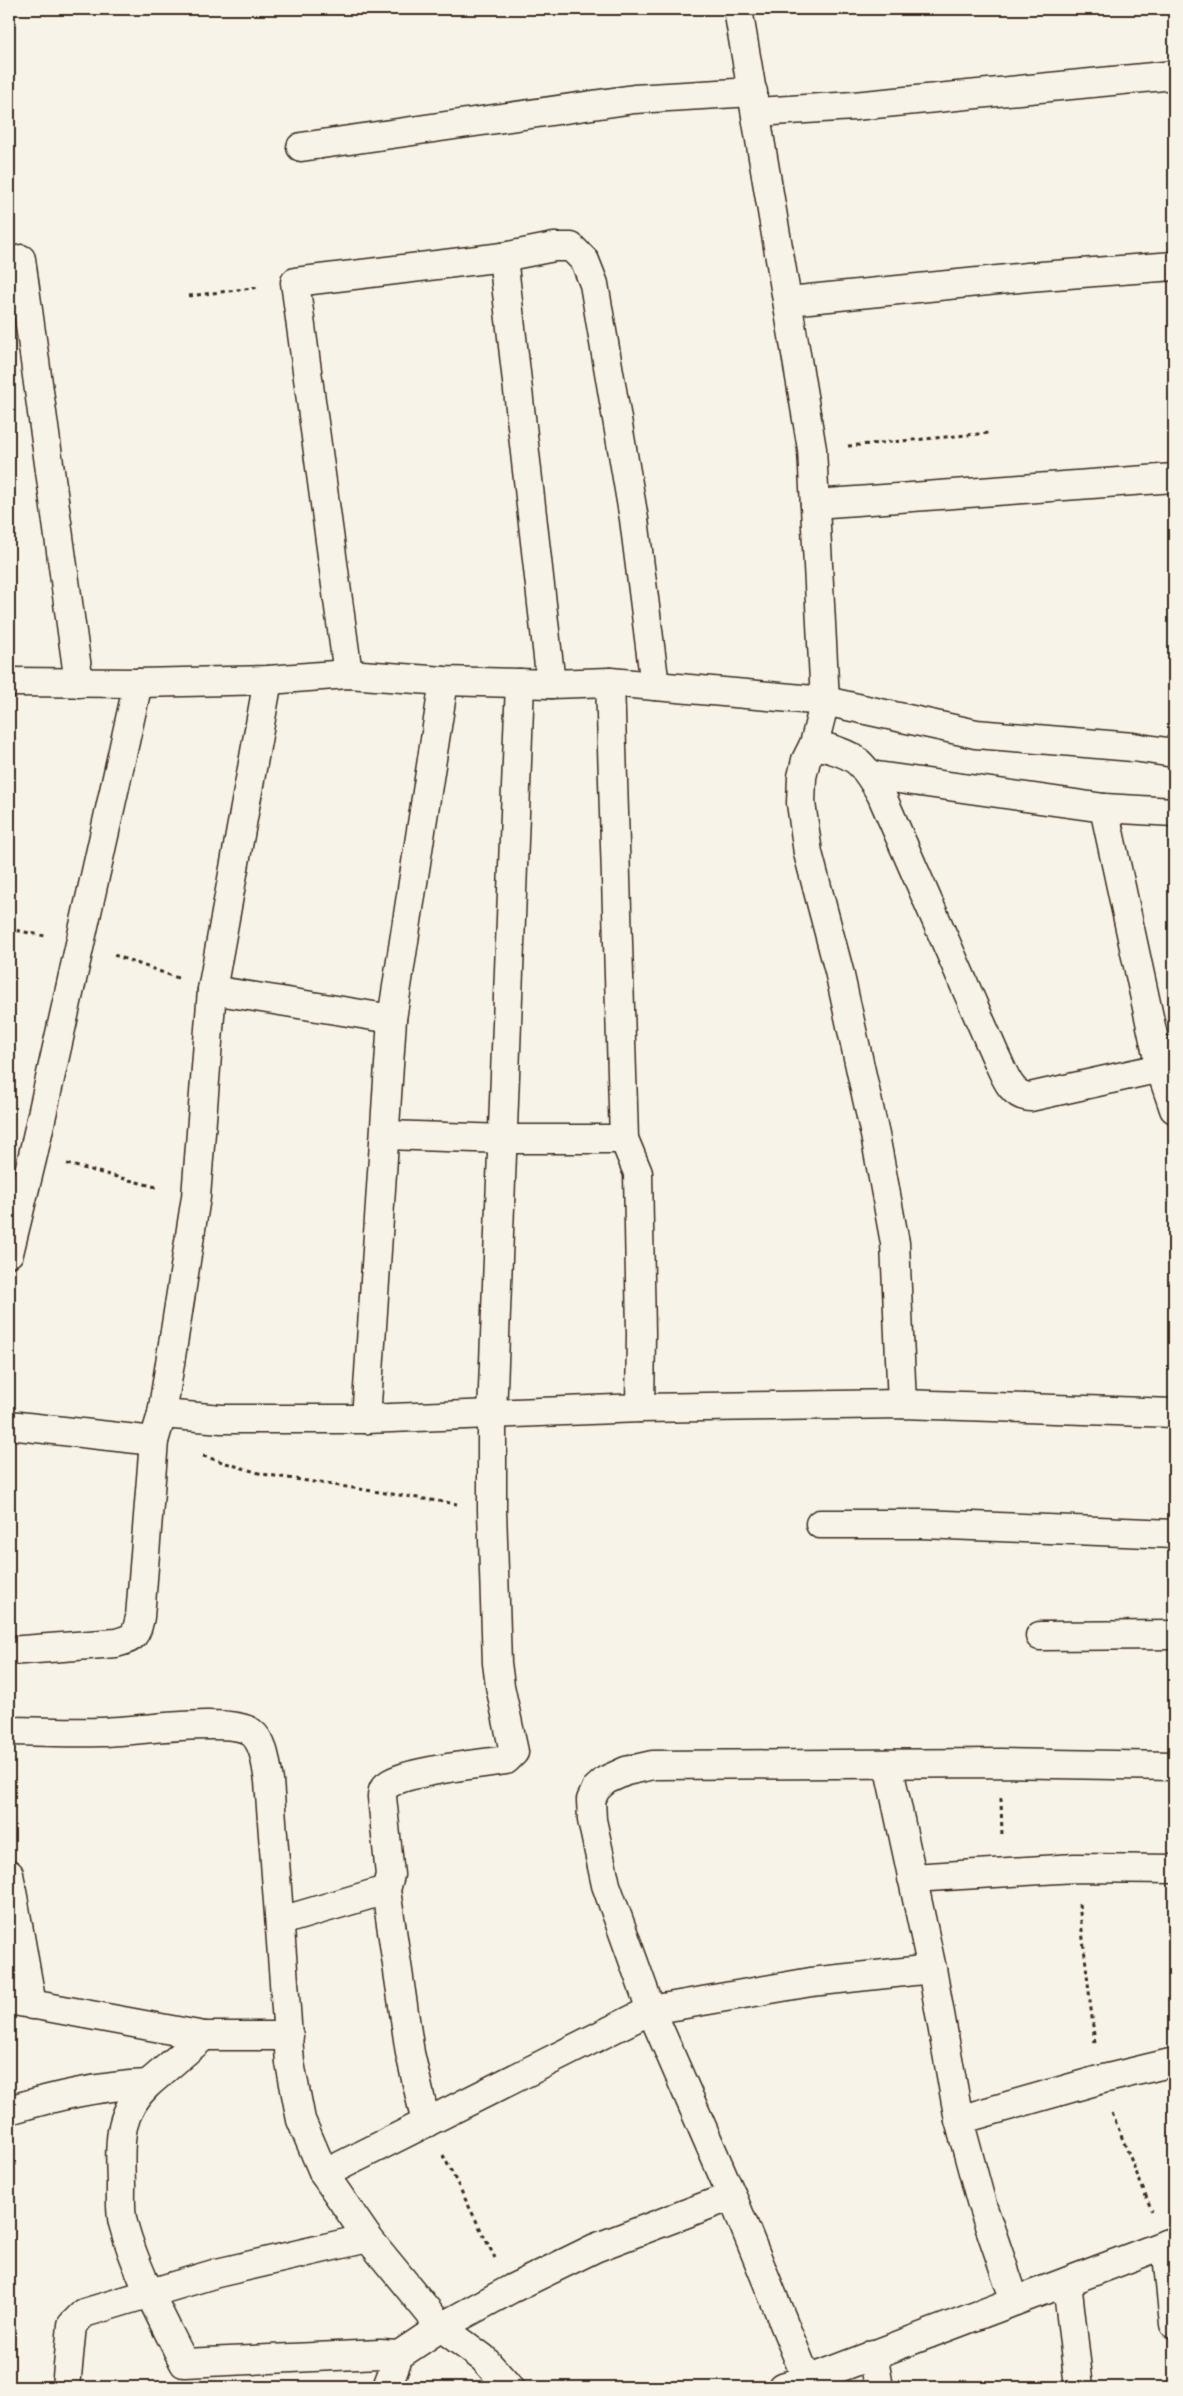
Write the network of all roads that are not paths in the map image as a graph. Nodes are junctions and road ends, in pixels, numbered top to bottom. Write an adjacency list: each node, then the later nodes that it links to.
1 (738, 9): 3 (street)
2 (1174, 75): 3 (street)
3 (755, 102): 4 (street); 8 (street)
4 (301, 147)
5 (503, 256): 11 (street); 19 (street); 20 (street)
6 (21, 259): 17 (street)
7 (1174, 266): 8 (street)
8 (788, 301): 10 (street)
9 (1174, 478): 10 (street)
10 (815, 504): 21 (street)
11 (348, 674): 12 (street); 13 (street)
12 (268, 680): 18 (street); 27 (street)
13 (444, 681): 15 (street); 28 (street)
14 (9, 682): 17 (street)
15 (520, 682): 19 (street); 32 (street)
16 (610, 682): 19 (street); 20 (street); 33 (street)
17 (79, 683): 18 (street)
18 (138, 683): 34 (street)
19 (551, 684)
20 (655, 686): 21 (street)
21 (826, 701): 22 (street); 23 (street)
22 (814, 744): 24 (street); 35 (street)
23 (1174, 753)
24 (870, 775): 25 (street); 29 (street)
25 (1104, 808): 26 (street); 29 (street)
26 (1174, 812)
27 (212, 990): 28 (street); 38 (street)
28 (392, 1018): 31 (street)
29 (1167, 1068): 30 (street)
30 (1174, 1109)
31 (386, 1135): 32 (street); 40 (street)
32 (504, 1139): 33 (street); 39 (street)
33 (624, 1139): 36 (street)
34 (9, 1253)
35 (902, 1404): 36 (street); 37 (street)
36 (640, 1408): 39 (street)
37 (1174, 1413)
38 (162, 1414): 40 (street); 42 (street)
39 (492, 1415): 40 (street); 54 (street)
40 (366, 1420)
41 (9, 1426): 42 (street)
42 (154, 1441): 47 (street)
43 (820, 1524): 44 (street)
44 (1174, 1534)
45 (1174, 1635): 46 (street)
46 (1040, 1636)
47 (9, 1651)
48 (9, 1731): 55 (street)
49 (888, 1764): 50 (street); 53 (street); 58 (street)
50 (1174, 1766)
51 (1174, 1869): 53 (street)
52 (9, 1874): 57 (street)
53 (912, 1878): 56 (street)
54 (386, 1890): 55 (street); 65 (street)
55 (281, 1921): 60 (street)
56 (932, 1969): 58 (street); 64 (street)
57 (20, 2002): 59 (street)
58 (651, 2010): 65 (street); 67 (street)
59 (204, 2036): 60 (street); 62 (street)
60 (289, 2036): 66 (street)
61 (1174, 2062): 64 (street)
62 (148, 2084): 63 (street); 71 (street)
63 (9, 2110)
64 (959, 2120): 72 (street)
65 (426, 2123): 66 (street)
66 (324, 2174): 68 (street)
67 (732, 2196): 74 (street); 77 (street)
68 (368, 2238): 71 (street); 74 (street)
69 (1170, 2243): 70 (street); 73 (street)
70 (1067, 2282): 72 (street); 82 (street)
71 (150, 2293): 76 (street); 78 (street)
72 (1015, 2301): 75 (street)
73 (1174, 2324)
74 (441, 2327): 76 (street); 80 (street)
75 (873, 2354): 77 (street); 81 (street)
76 (399, 2355): 79 (street)
77 (794, 2383)
78 (66, 2387)
79 (387, 2387)
80 (509, 2387)
81 (879, 2387)
82 (1079, 2387)

